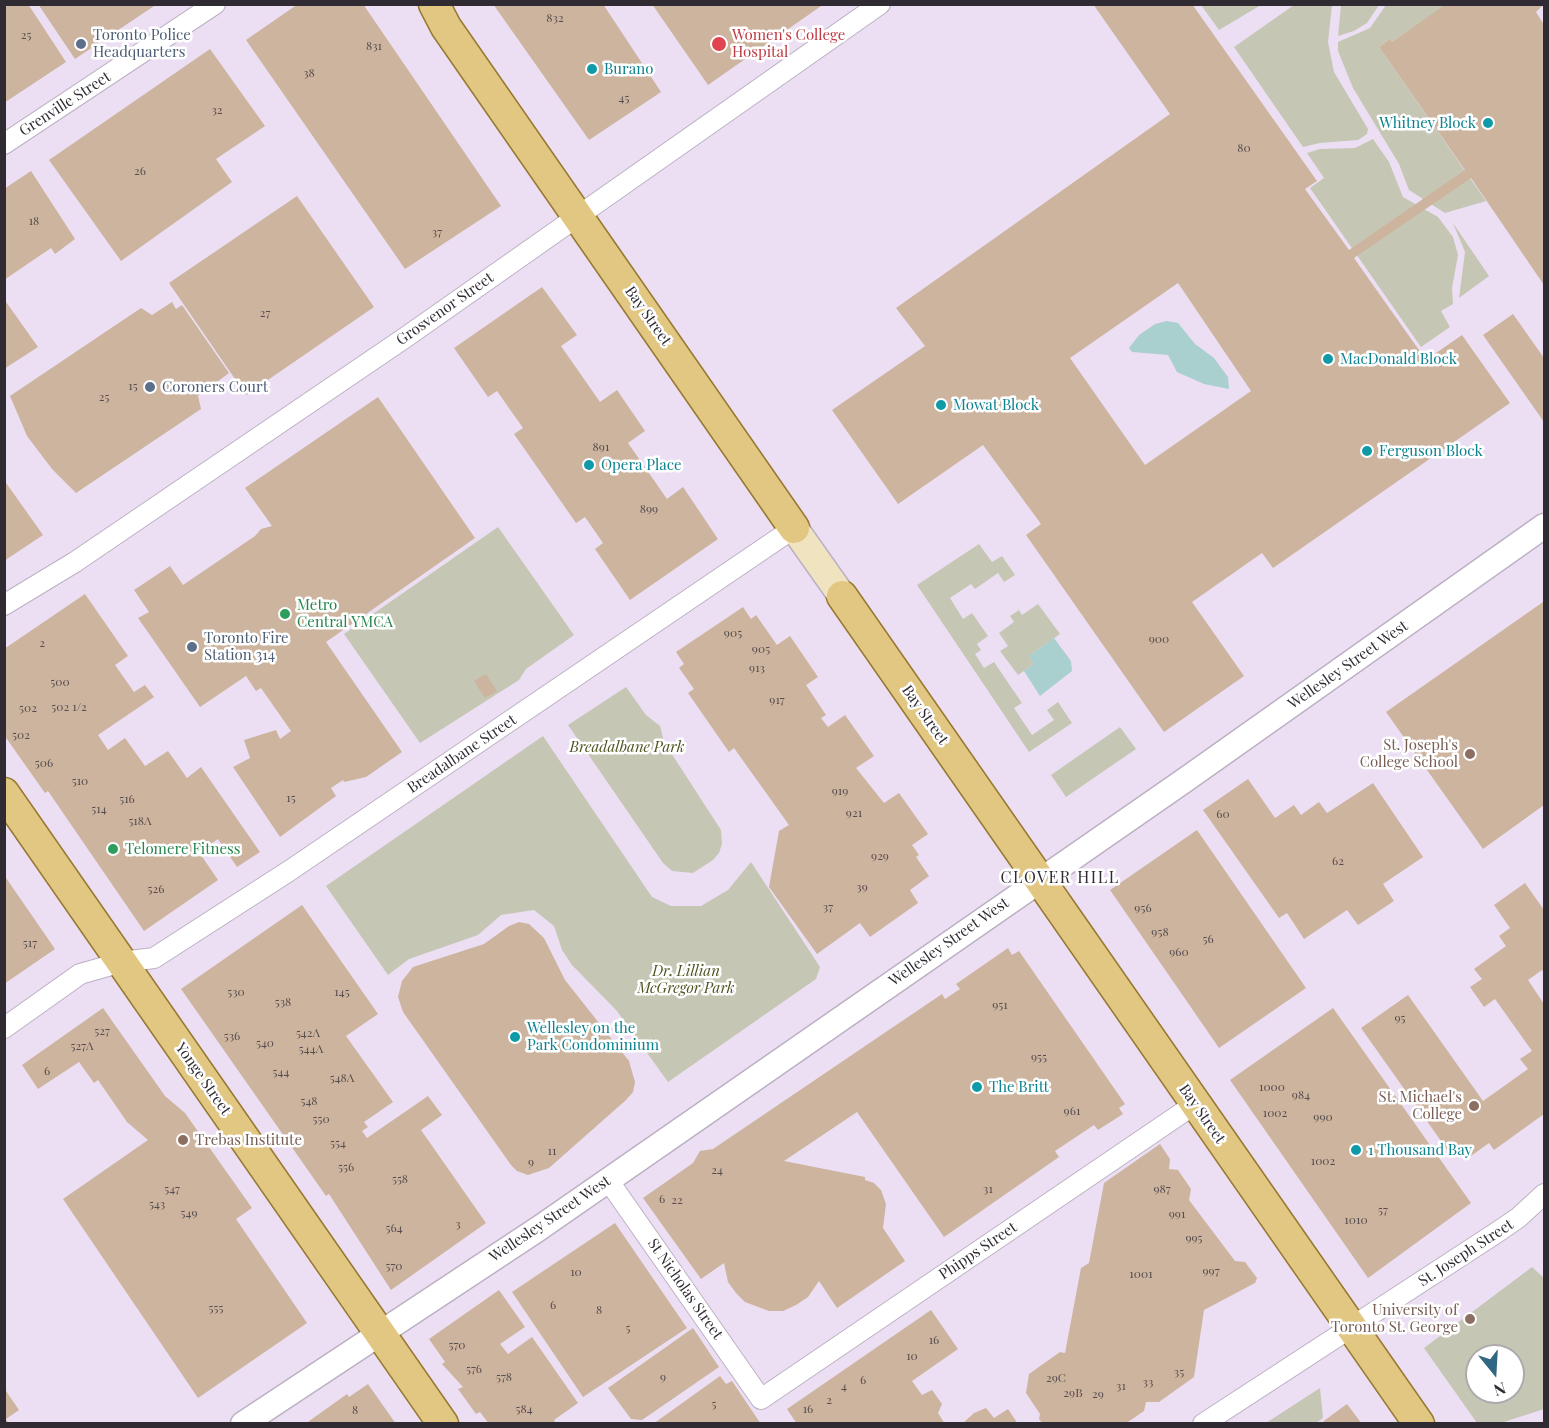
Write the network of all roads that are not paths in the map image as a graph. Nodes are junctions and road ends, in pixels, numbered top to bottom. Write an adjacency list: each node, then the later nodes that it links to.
1 (215, 4): 4 (street, Grenville Street)
2 (434, 4): 5 (main road, Bay Street)
3 (880, 4): 5 (street, Grosvenor Street)
4 (4, 144)
5 (578, 216): 7 (main road, Bay Street); 9 (street, Grosvenor Street)
6 (1545, 526): 11 (street, Wellesley Street West)
7 (794, 528): 8 (main road, Bay Street); 12 (street, Breadalbane Street)
8 (842, 597): 11 (main road, Bay Street)
9 (4, 605)
10 (4, 793): 12 (main road, Yonge Street)
11 (1039, 880): 14 (main road, Bay Street); 15 (street, Wellesley Street West)
12 (122, 962): 13 (street, Breadalbane Street); 18 (main road, Yonge Street)
13 (4, 1028)
14 (1195, 1104): 17 (main road, Bay Street); 19 (street, Phipps Street)
15 (608, 1180): 18 (street, Wellesley Street West); 19 (street, St Nicholas Street)
16 (1545, 1194): 17 (street, St. Joseph Street)
17 (1351, 1327): 22 (street, St. Joseph Street); 23 (main road, Bay Street)
18 (381, 1333): 20 (street, Wellesley Street West); 21 (main road, Yonge Street)
19 (761, 1399)
20 (243, 1424)
21 (443, 1424)
22 (1203, 1424)
23 (1419, 1424)

